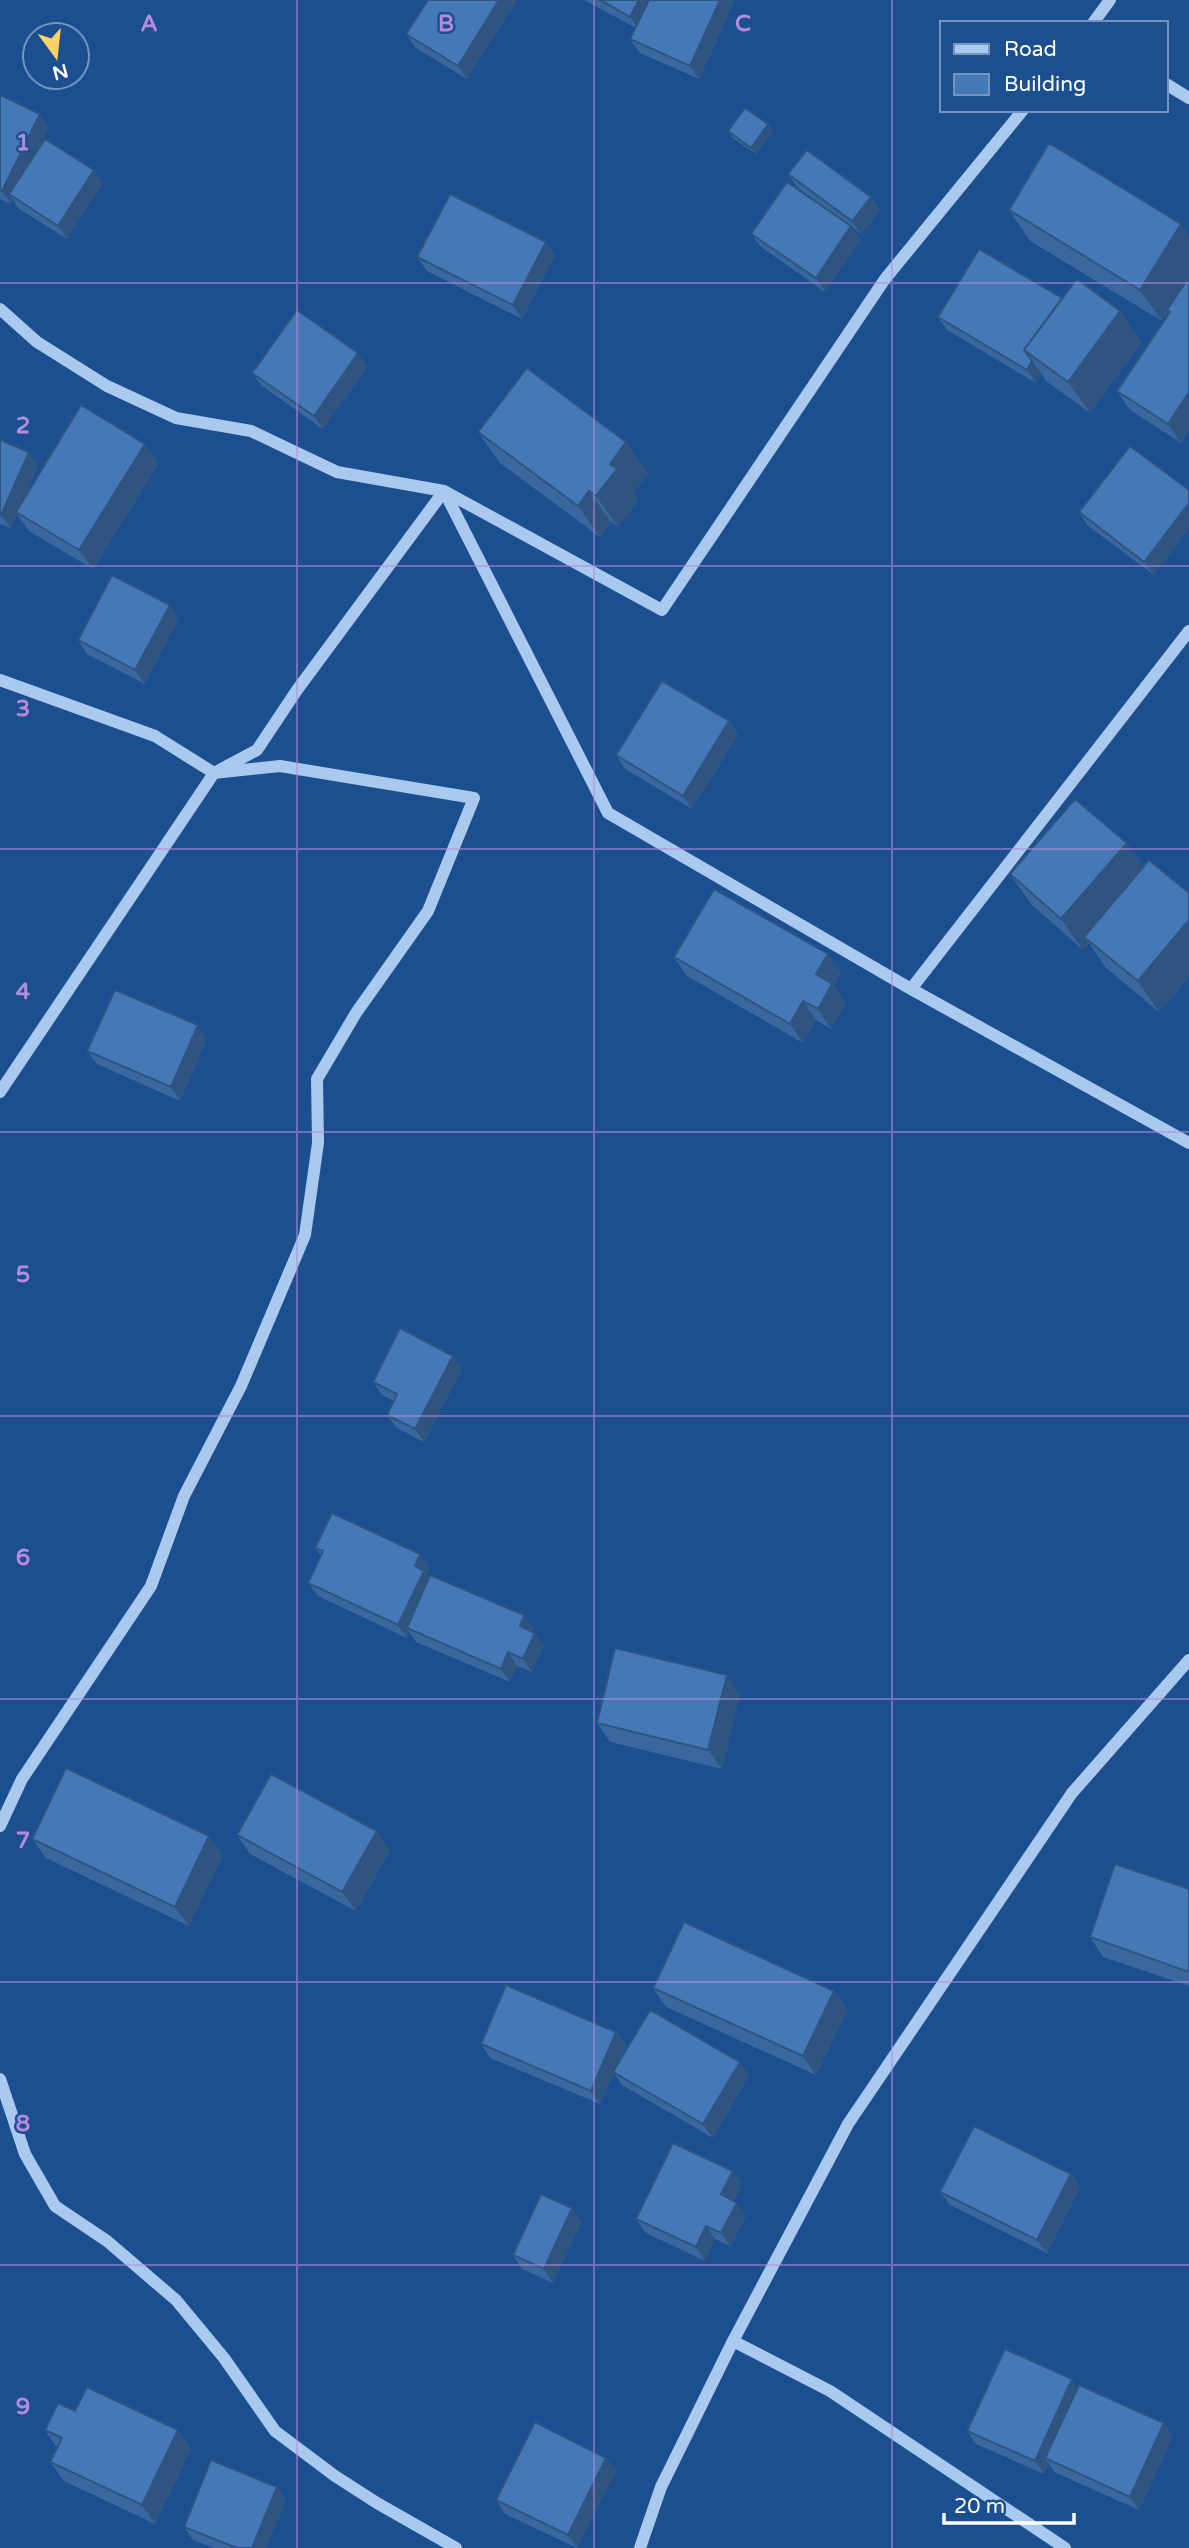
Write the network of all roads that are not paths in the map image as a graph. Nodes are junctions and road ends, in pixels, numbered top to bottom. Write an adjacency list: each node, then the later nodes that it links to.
1 (1110, 0): 2 (street)
2 (1094, 21)
3 (1168, 84): 4 (street)
4 (1189, 98)
5 (1021, 112): 7 (street)
6 (0, 309): 7 (street)
7 (444, 491): 10 (street); 11 (street)
8 (1189, 631): 11 (street)
9 (0, 680): 10 (street)
10 (215, 772): 12 (street); 15 (street)
11 (911, 989): 13 (street)
12 (0, 1092)
13 (1189, 1143)
14 (1189, 1660): 17 (street)
15 (0, 1826)
16 (0, 2079): 18 (street)
17 (733, 2340): 19 (street); 20 (street)
18 (456, 2548)
19 (640, 2548)
20 (1065, 2548)

